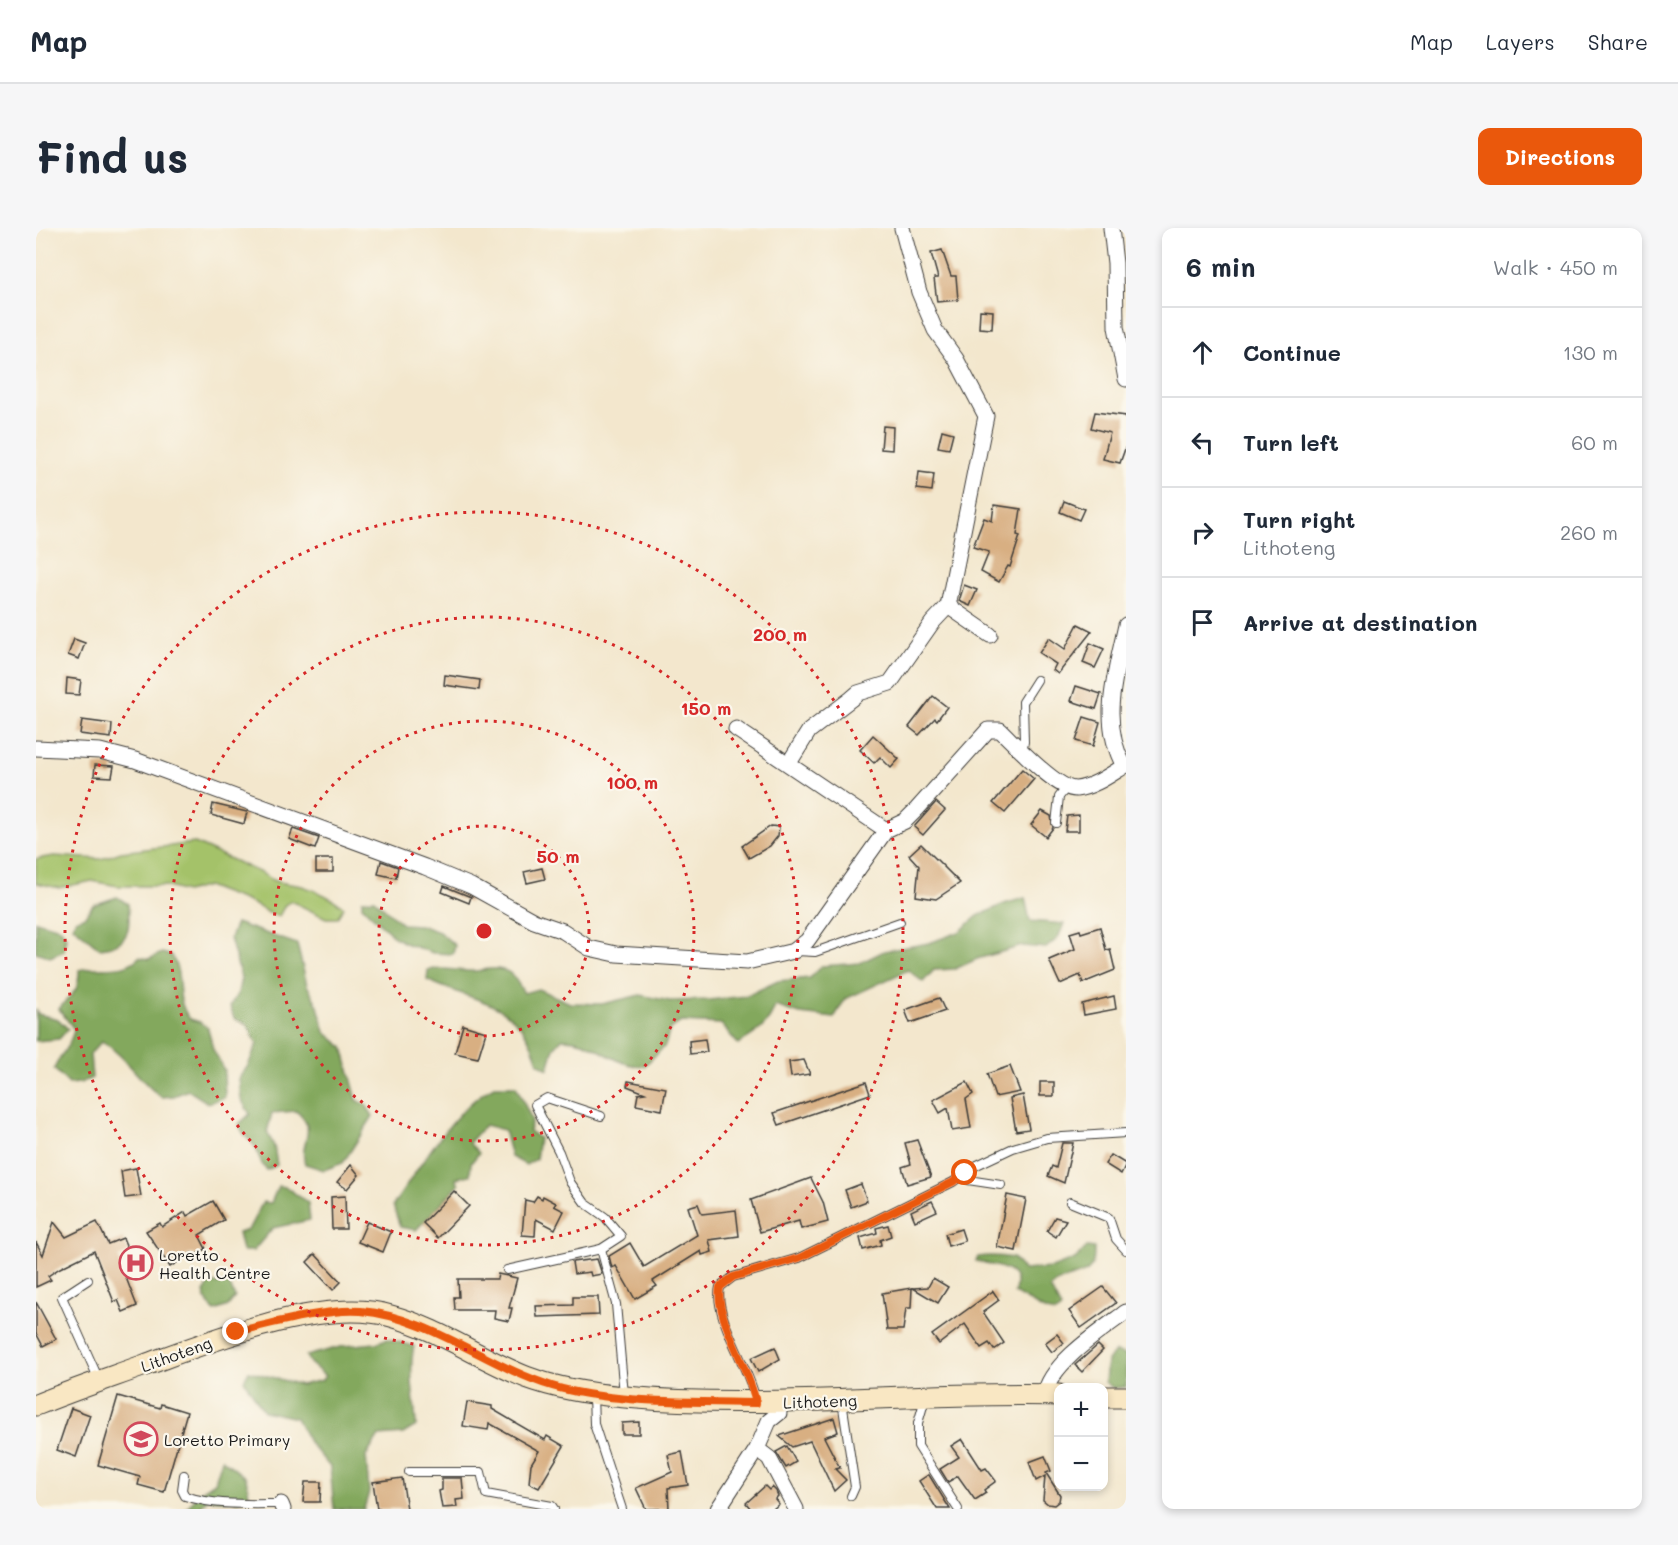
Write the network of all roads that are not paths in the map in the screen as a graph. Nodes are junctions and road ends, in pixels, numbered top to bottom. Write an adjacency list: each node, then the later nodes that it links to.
1 (902, 228): 4 (street)
2 (1111, 228): 3 (street)
3 (1126, 379)
4 (948, 606): 6 (street); 11 (street)
5 (1126, 626): 12 (street)
6 (990, 635)
7 (1037, 680): 10 (lane)
8 (736, 729): 11 (street)
9 (36, 748): 17 (street)
10 (1022, 750): 13 (street); 15 (street)
11 (789, 763): 15 (street)
12 (1125, 765): 13 (street)
13 (1067, 787): 14 (lane)
14 (1056, 823)
15 (886, 830): 17 (street)
16 (900, 921): 17 (lane)
17 (794, 951)
18 (601, 1116): 23 (lane)
19 (1126, 1133): 20 (lane)
20 (965, 1173): 21 (lane); 36 (lane)
21 (1001, 1185)
22 (1070, 1202): 24 (lane)
23 (601, 1249): 25 (lane); 32 (lane)
24 (1126, 1250)
25 (507, 1270)
26 (88, 1280): 28 (lane)
27 (1126, 1312): 30 (street)
28 (100, 1381): 29 (main road, Lithoteng); 38 (main road, Lithoteng)
29 (593, 1393): 32 (main road, Lithoteng); 45 (lane)
30 (1052, 1395): 33 (main road, Lithoteng)
31 (1108, 1396): 34 (main road)
32 (624, 1397): 36 (main road, Lithoteng)
33 (925, 1397): 35 (main road, Lithoteng); 48 (lane)
34 (1126, 1397)
35 (842, 1400): 37 (main road, Lithoteng); 42 (lane)
36 (756, 1403): 37 (main road, Lithoteng)
37 (779, 1403): 39 (street)
38 (36, 1405)
39 (757, 1449): 46 (street); 47 (street)
40 (409, 1472): 44 (lane)
41 (184, 1474): 43 (lane)
42 (851, 1496)
43 (282, 1507)
44 (554, 1509)
45 (622, 1509)
46 (718, 1509)
47 (796, 1509)
48 (958, 1509)

